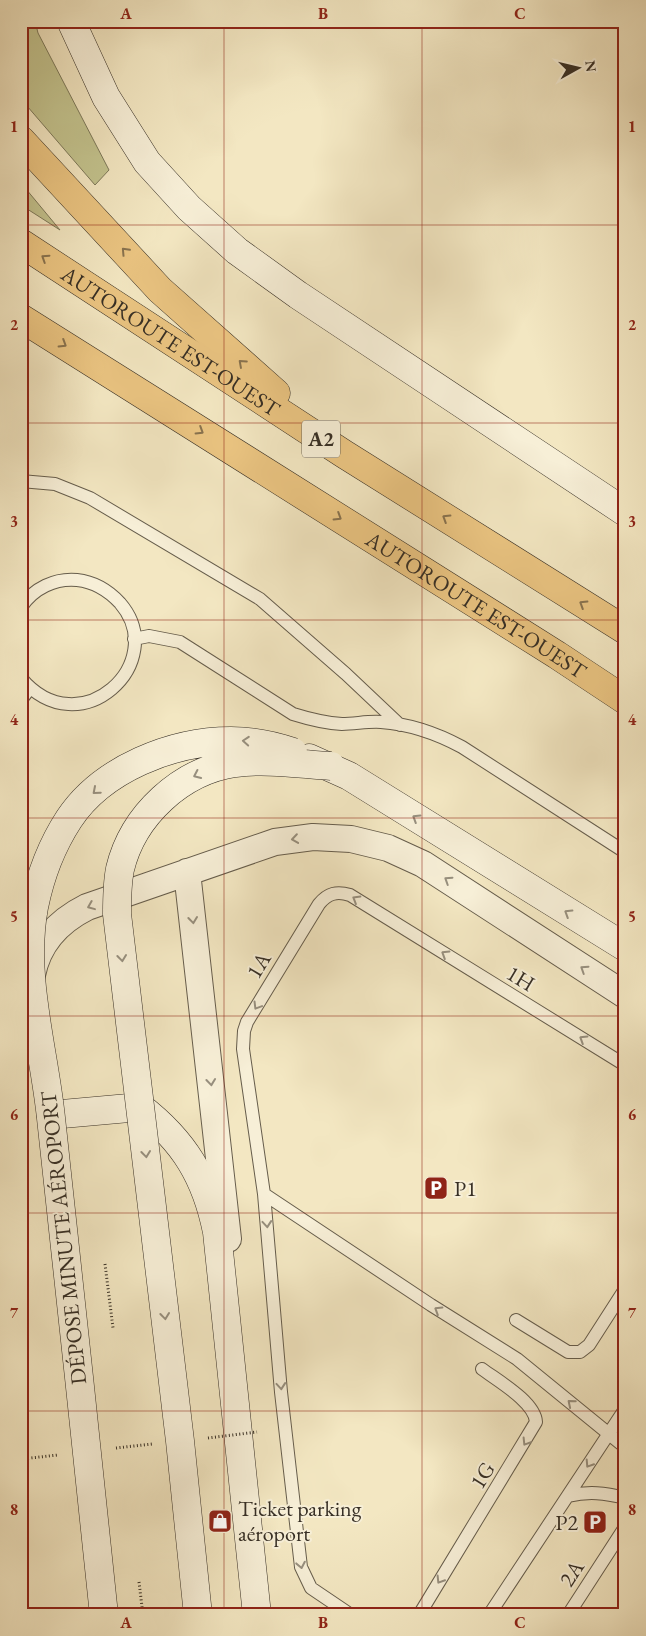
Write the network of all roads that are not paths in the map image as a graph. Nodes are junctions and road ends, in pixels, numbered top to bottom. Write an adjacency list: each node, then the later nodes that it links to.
1 (72, 21): 7 (main road)
2 (21, 140): 5 (highway, one-way to 2)
3 (21, 243): 5 (highway, AUTOROUTE EST-OUEST / A2, one-way to 3)
4 (21, 318): 14 (highway, AUTOROUTE EST-OUEST / A2, one-way to 14)
5 (344, 454): 9 (highway, AUTOROUTE EST-OUEST / A2, one-way to 5)
6 (21, 481): 15 (lane)
7 (625, 512)
8 (21, 606): 10 (lane)
9 (625, 630)
10 (134, 639): 12 (lane); 15 (lane)
11 (21, 678): 12 (lane)
12 (30, 688): 13 (lane)
13 (21, 700)
14 (625, 700)
15 (400, 725): 17 (lane)
16 (331, 766): 20 (main road, DÉPOSE MINUTE AÉROPORT, one-way to 16); 23 (main road, one-way to 23, bridge); 24 (main road, DÉPOSE MINUTE AÉROPORT, one-way to 24, bridge)
17 (625, 852)
18 (187, 872): 21 (street, one-way to 18); 35 (street, one-way to 35); 38 (street, one-way to 38)
19 (397, 925): 22 (lane, 1H, one-way to 19); 25 (lane, 1A, one-way to 25)
20 (625, 948)
21 (625, 995)
22 (625, 1065)
23 (140, 1107): 24 (main road); 36 (main road, one-way to 36, bridge); 37 (main road)
24 (51, 1114): 35 (main road, DÉPOSE MINUTE AÉROPORT, bridge)
25 (264, 1194): 30 (lane, one-way to 25); 39 (lane, one-way to 39)
26 (625, 1289): 27 (lane)
27 (516, 1320)
28 (482, 1369): 40 (lane, 1G, one-way to 40)
29 (625, 1409): 30 (lane)
30 (608, 1434): 31 (lane); 32 (lane, one-way to 32)
31 (625, 1447)
32 (568, 1496): 33 (lane); 41 (lane)
33 (625, 1498)
34 (625, 1527): 42 (lane, 2A)
35 (105, 1615)
36 (198, 1615)
37 (257, 1615)
38 (267, 1615)
39 (351, 1615)
40 (419, 1615)
41 (490, 1615)
42 (568, 1615)

